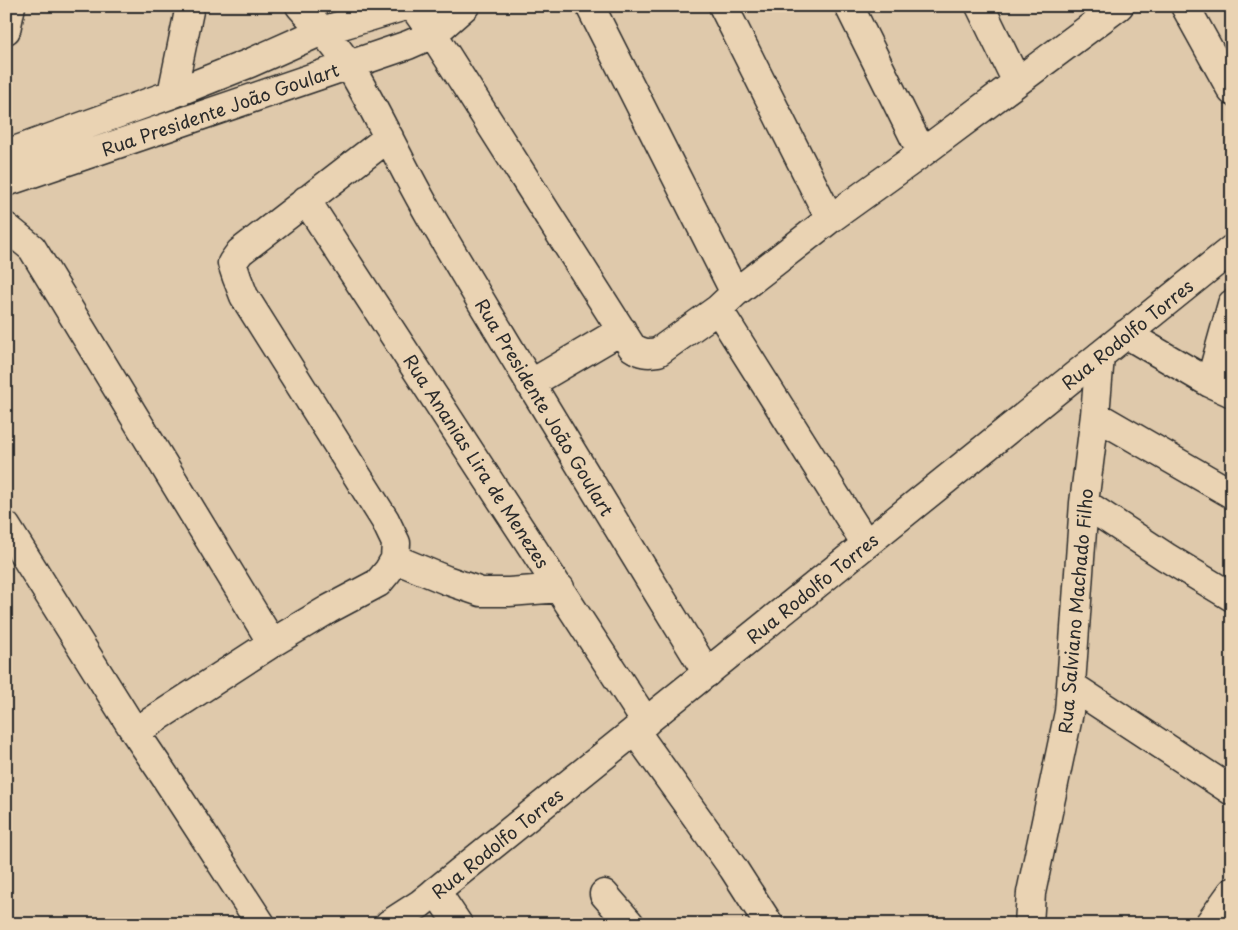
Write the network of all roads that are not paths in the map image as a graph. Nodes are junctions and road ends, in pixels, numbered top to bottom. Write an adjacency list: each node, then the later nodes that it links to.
1 (11, 6): 13 (street)
2 (190, 6): 19 (street)
3 (300, 6): 14 (street, Rua Presidente João Goulart)
4 (405, 6): 14 (street, Rua Presidente João Goulart)
5 (413, 6): 15 (street)
6 (465, 6): 15 (street, Rua Presidente João Goulart)
7 (590, 6): 28 (street)
8 (723, 6): 25 (street)
9 (850, 6): 21 (street)
10 (980, 6): 17 (street)
11 (1118, 6): 17 (street)
12 (1185, 6): 18 (street)
13 (6, 30)
14 (322, 32): 16 (street, Rua Presidente João Goulart); 19 (street, Rua Presidente João Goulart)
15 (432, 34): 16 (street, Rua Presidente João Goulart); 30 (street)
16 (349, 65): 20 (street, Rua Presidente João Goulart); 23 (street, Rua Presidente João Goulart)
17 (1017, 82): 21 (street)
18 (1232, 91)
19 (172, 94): 22 (street, Rua Presidente João Goulart)
20 (388, 137): 24 (street); 33 (street, Rua Presidente João Goulart)
21 (922, 153): 25 (street)
22 (6, 154)
23 (6, 182)
24 (306, 200): 40 (street); 41 (street, Rua Ananias Lira de Menezes)
25 (830, 219): 28 (street)
26 (6, 227): 43 (street)
27 (1232, 249): 31 (street, Rua Rodolfo Torres)
28 (726, 301): 30 (street); 39 (street)
29 (1232, 304): 34 (street)
30 (622, 330): 33 (street)
31 (1126, 334): 32 (street, Rua Rodolfo Torres); 34 (street)
32 (1100, 356): 35 (street, Rua Salviano Machado Filho); 39 (street, Rua Rodolfo Torres)
33 (530, 384): 44 (street, Rua Presidente João Goulart)
34 (1221, 388)
35 (1095, 415): 36 (street); 37 (street, Rua Salviano Machado Filho)
36 (1232, 494)
37 (1084, 503): 42 (street); 45 (street, Rua Salviano Machado Filho)
38 (6, 526): 47 (street)
39 (866, 544): 44 (street, Rua Rodolfo Torres)
40 (395, 559): 41 (street); 43 (street)
41 (560, 588): 46 (street, Rua Ananias Lira de Menezes)
42 (1232, 597)
43 (272, 643): 47 (street)
44 (707, 673): 46 (street, Rua Rodolfo Torres)
45 (1072, 686): 48 (street); 57 (street, Rua Salviano Machado Filho)
46 (641, 726): 49 (street, Rua Rodolfo Torres); 56 (street, Rua Ananias Lira de Menezes)
47 (135, 732): 52 (street)
48 (1232, 791)
49 (436, 892): 53 (street, Rua Rodolfo Torres); 54 (street)
50 (1232, 892): 58 (street)
51 (604, 894): 55 (street)
52 (261, 924)
53 (390, 924)
54 (458, 924)
55 (630, 924)
56 (769, 924)
57 (1029, 924)
58 (1209, 924)

